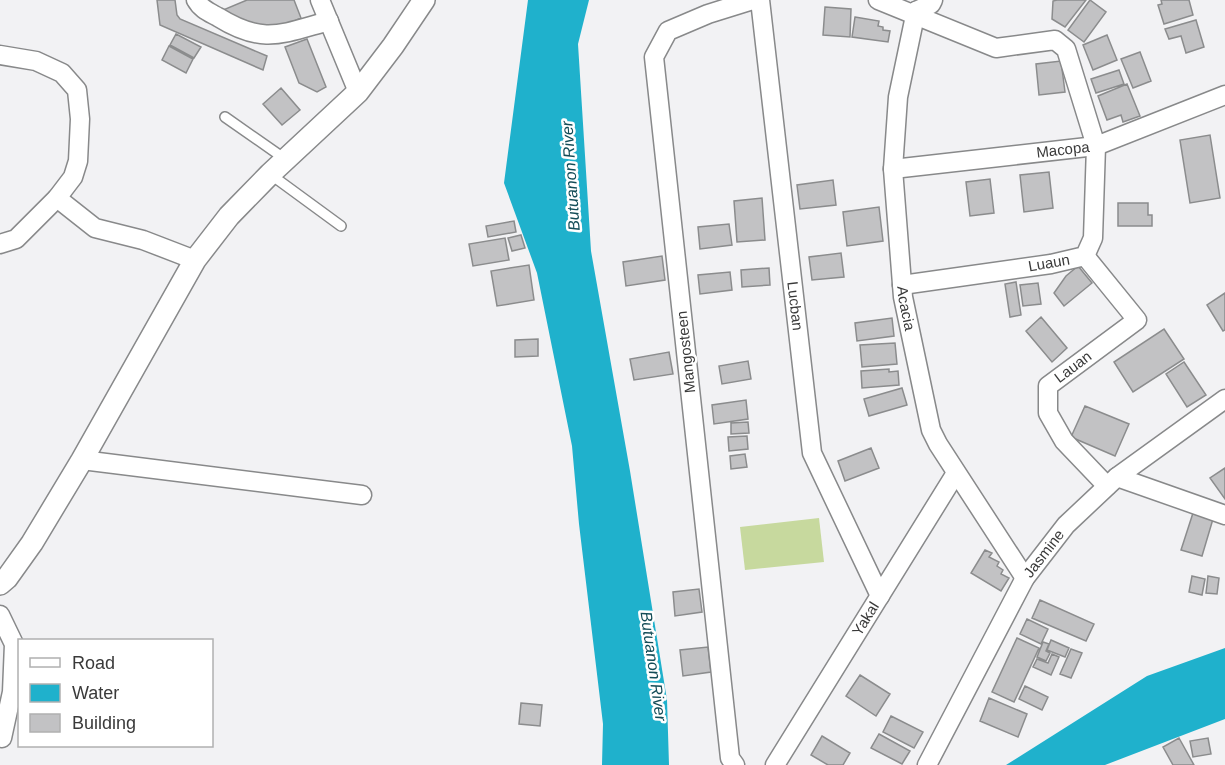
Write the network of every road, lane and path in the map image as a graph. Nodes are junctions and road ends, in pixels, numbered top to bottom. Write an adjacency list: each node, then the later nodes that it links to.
1 (320, 0): 9 (street)
2 (424, 0): 11 (street)
3 (753, 0): 34 (street, Mangosteen)
4 (760, 0): 31 (street, Lucban)
5 (878, 0): 8 (street)
6 (933, 0): 8 (street)
7 (204, 2): 9 (street)
8 (913, 9): 14 (street); 16 (street, Acacia)
9 (329, 21): 11 (street)
10 (0, 56): 17 (street)
11 (358, 92): 15 (street)
12 (1225, 95): 14 (street, Macopa)
13 (225, 117): 15 (lane)
14 (1096, 146): 16 (street, Macopa); 20 (street, Luaun)
15 (278, 166): 18 (lane); 21 (street)
16 (893, 169): 22 (street, Acacia)
17 (57, 198): 19 (street); 21 (street)
18 (341, 226)
19 (0, 244)
20 (1085, 256): 22 (street, Luaun); 26 (street, Lauan)
21 (195, 260): 24 (street)
22 (902, 285): 25 (street, Acacia)
23 (1225, 399): 26 (street, Jasmine)
24 (82, 460): 27 (street); 29 (street)
25 (956, 473): 30 (street, Acacia); 31 (street, Yakal)
26 (1112, 481): 28 (street); 30 (street, Jasmine)
27 (362, 495)
28 (1225, 514)
29 (2, 576)
30 (1025, 578): 36 (street, Jasmine)
31 (880, 596): 35 (street, Yakal)
32 (0, 615): 33 (street)
33 (2, 738)
34 (735, 765)
35 (775, 765)
36 (927, 765)

